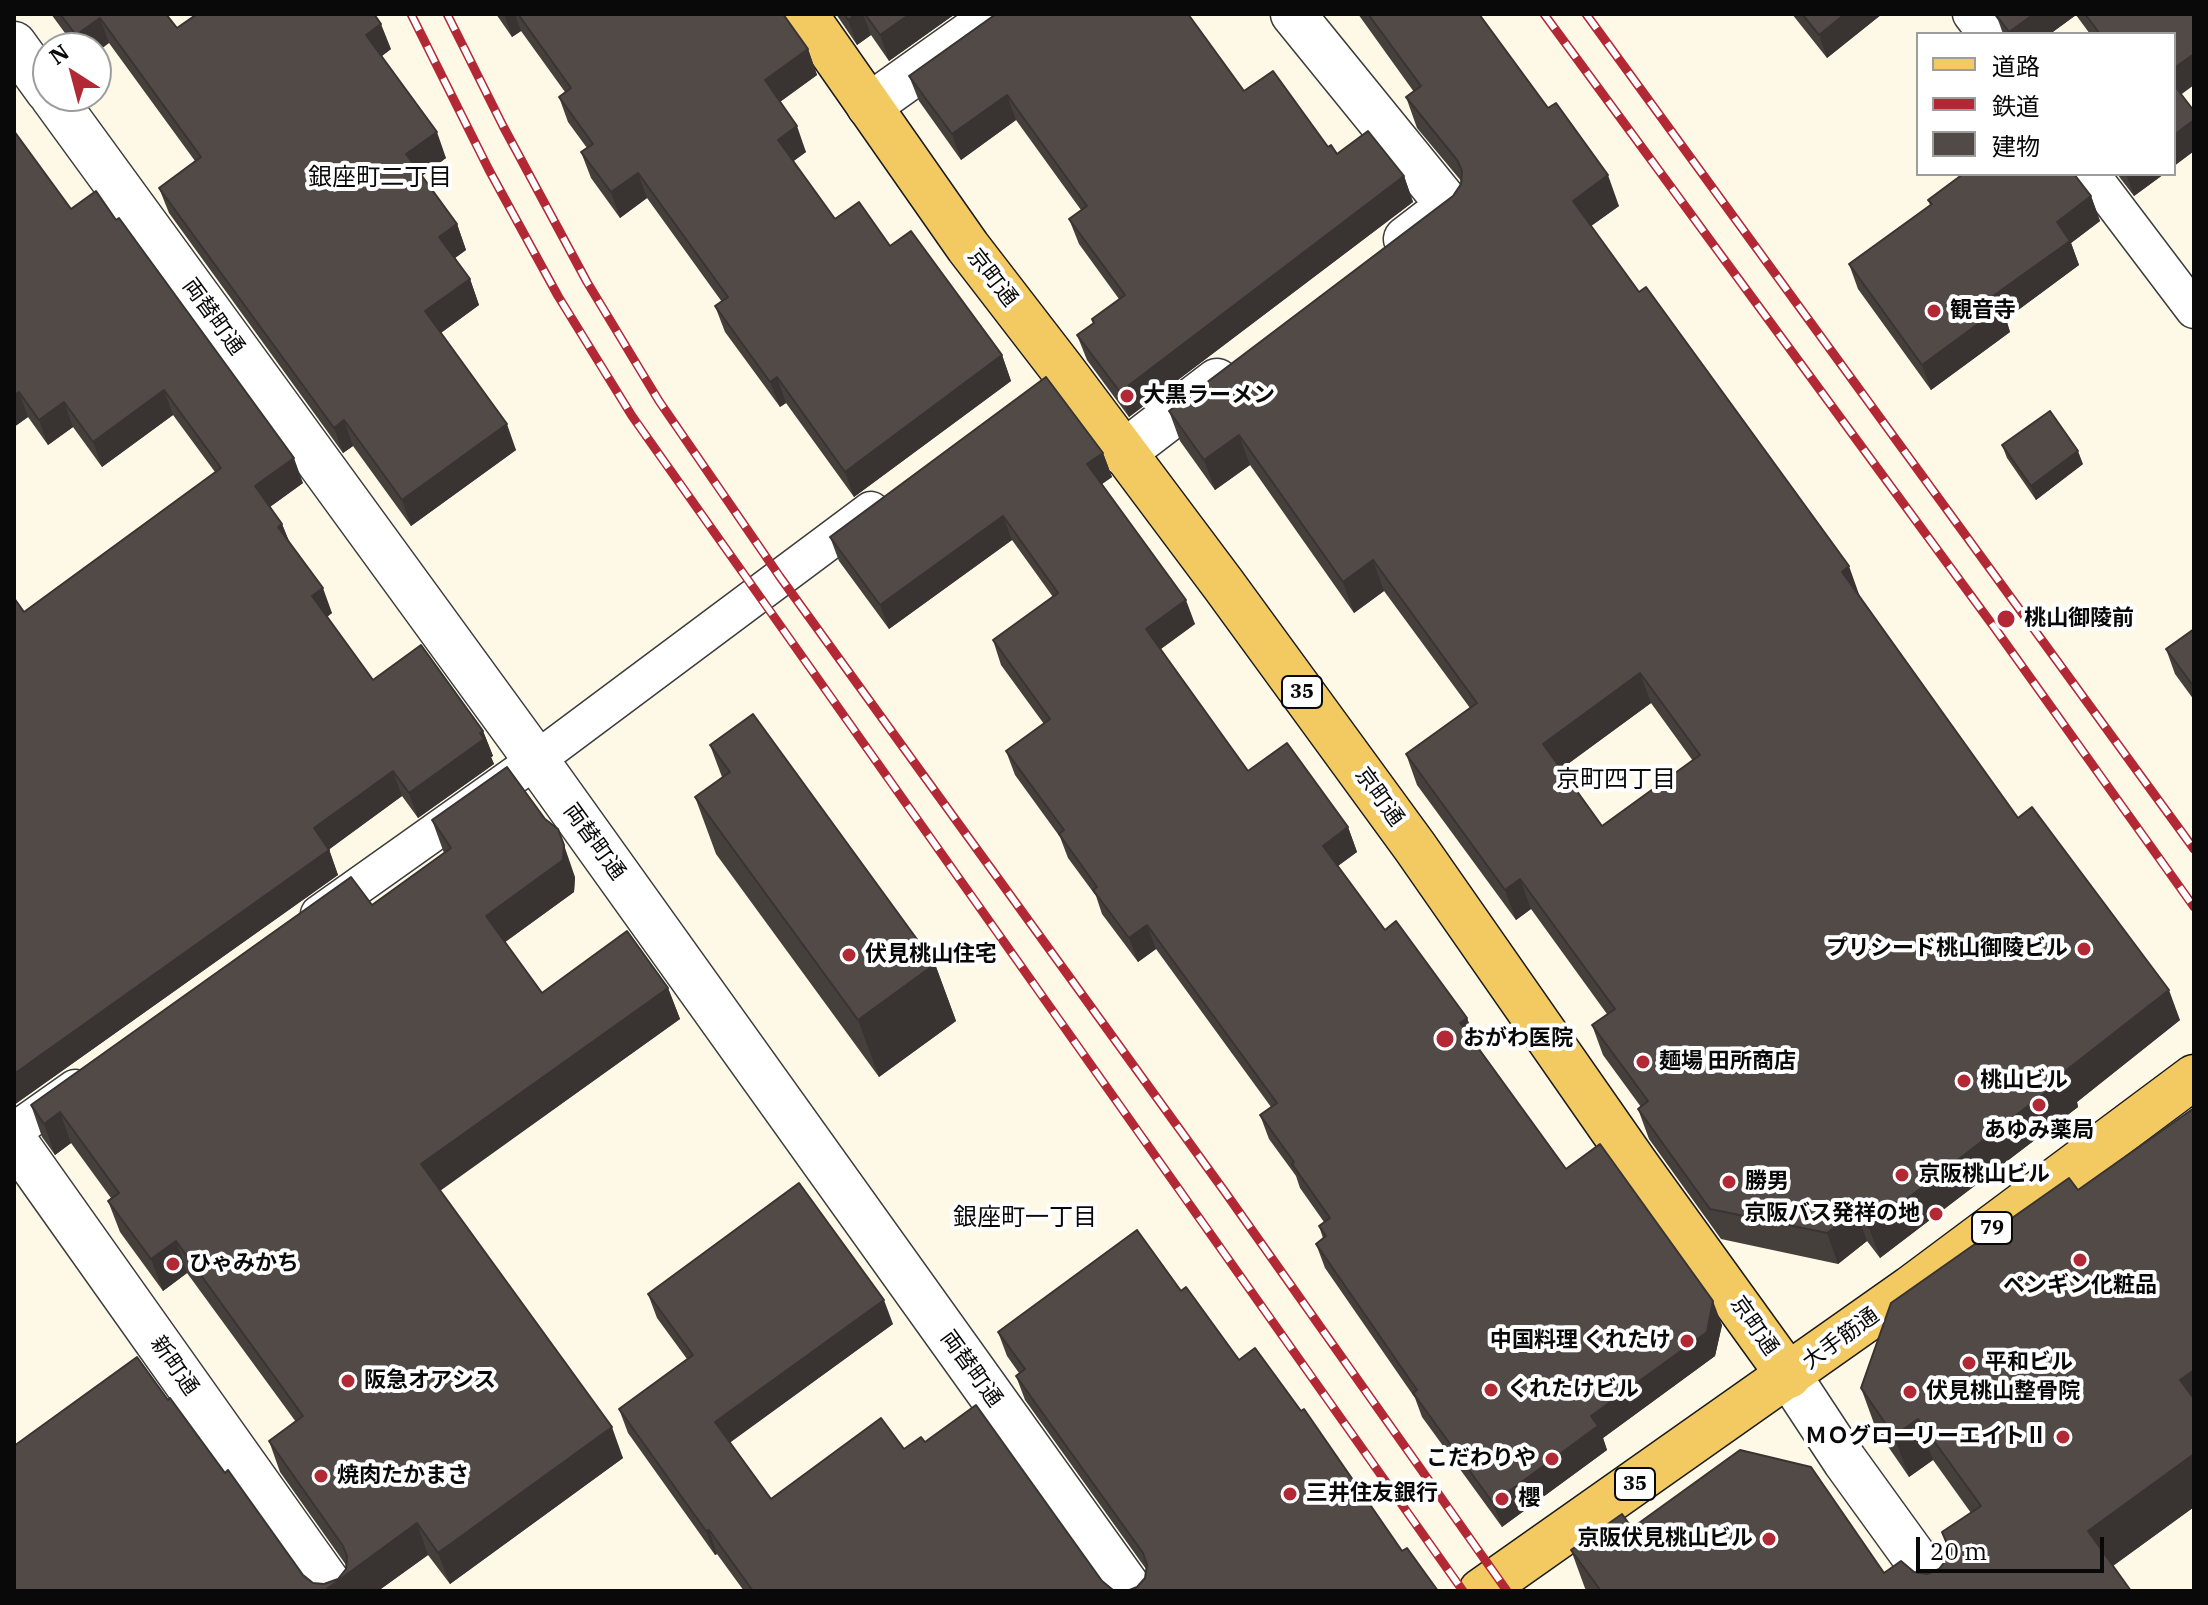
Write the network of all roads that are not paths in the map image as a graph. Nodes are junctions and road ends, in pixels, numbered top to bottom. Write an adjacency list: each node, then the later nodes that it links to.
1 (805, 14): 8 (main road, 京町通 / 35)
2 (998, 14): 8 (street)
3 (1293, 14): 11 (street)
4 (1971, 14): 5 (lane)
5 (1984, 32)
6 (14, 44): 7 (street)
7 (32, 69)
8 (869, 106): 14 (main road, 京町通 / 35)
9 (64, 112): 16 (street, 両替町通)
10 (2093, 176): 12 (lane)
11 (1373, 263)
12 (2194, 310)
13 (1246, 359): 14 (street)
14 (1123, 453): 22 (main road, 京町通 / 35)
15 (896, 492): 16 (lane)
16 (536, 760): 17 (lane); 24 (street, 両替町通)
17 (294, 932)
18 (103, 1067): 20 (lane)
19 (2194, 1077): 22 (main road, 大手筋通 / 79)
20 (14, 1131)
21 (14, 1140): 23 (street, 新町通)
22 (1789, 1376): 25 (main road, 大手筋通 / 35); 26 (street, 京町通)
23 (334, 1591)
24 (1131, 1591)
25 (1481, 1591)
26 (1939, 1591)

